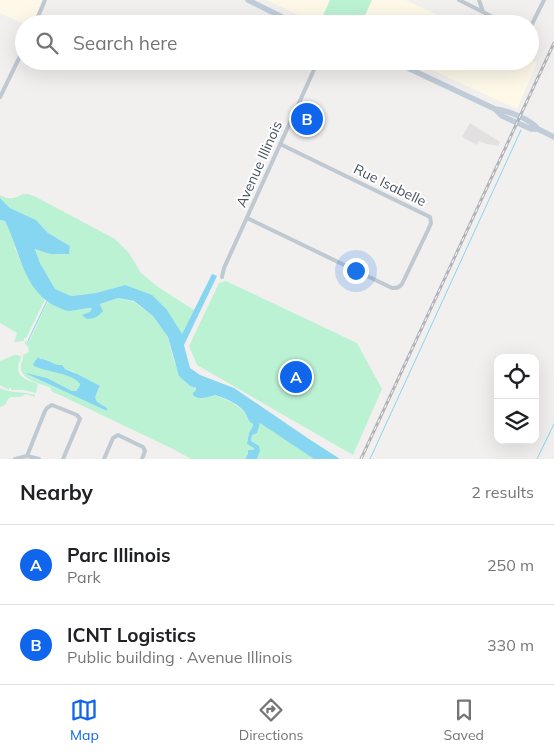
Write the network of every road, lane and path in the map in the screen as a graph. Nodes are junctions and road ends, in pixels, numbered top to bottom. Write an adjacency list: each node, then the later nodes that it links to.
1 (45, 0): 7 (street)
2 (248, 0): 8 (main road)
3 (459, 0): 6 (street)
4 (480, 0): 6 (street)
5 (544, 0): 10 (street)
6 (483, 12): 9 (street)
7 (38, 15)
8 (279, 15)
9 (489, 15)
10 (536, 15)
11 (15, 66): 14 (street)
12 (314, 70): 16 (street, Avenue Illinois)
13 (411, 70): 15 (main road)
14 (0, 97)
15 (554, 137)
16 (280, 144): 17 (street, Avenue Illinois); 17 (street, Rue Isabelle)
17 (247, 218): 18 (street, Avenue Illinois)
18 (222, 277)
19 (26, 456): 20 (street); 21 (street); 22 (street)
20 (15, 459)
21 (39, 459)
22 (63, 459)
23 (104, 459): 24 (street)
24 (142, 459)

